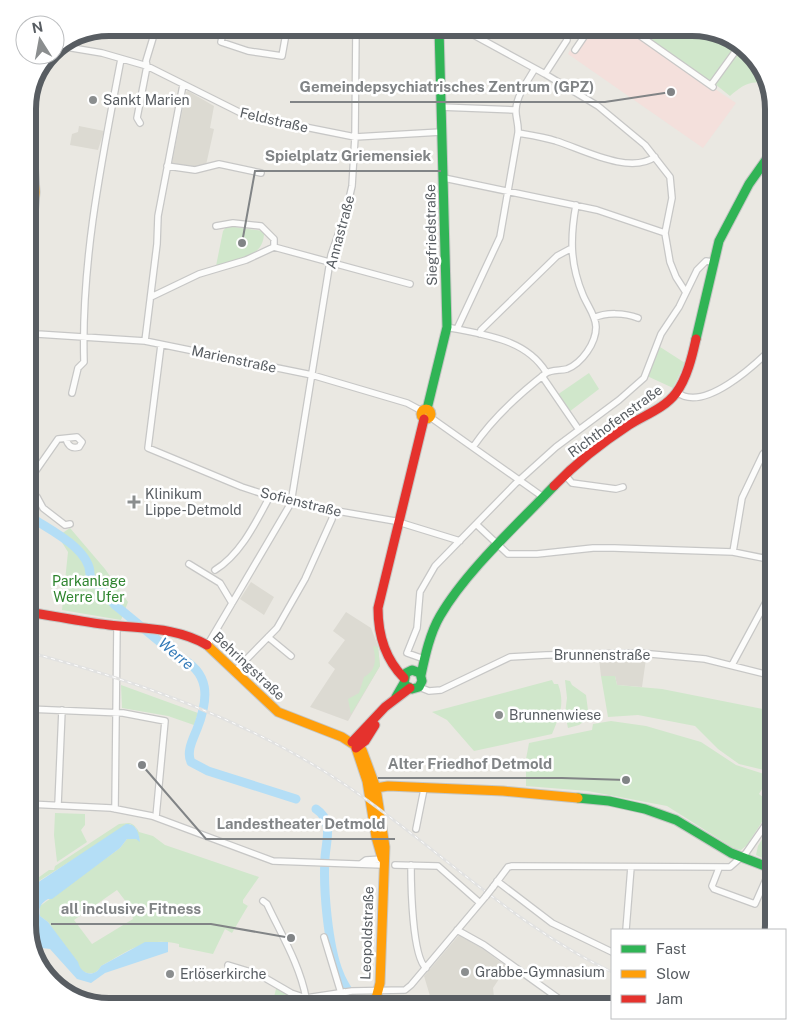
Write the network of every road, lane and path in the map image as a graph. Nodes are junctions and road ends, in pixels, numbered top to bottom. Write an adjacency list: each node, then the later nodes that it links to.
1 (154, 36): 14 (street)
2 (222, 36): 3 (street)
3 (286, 36)
4 (356, 36): 23 (street, Annastraße)
5 (439, 36): 18 (street, Siegfriedstraße)
6 (476, 36): 15 (street)
7 (566, 36): 16 (street)
8 (585, 36): 11 (street)
9 (640, 36): 12 (street)
10 (70, 48): 13 (street, Feldstraße)
11 (575, 50)
12 (736, 51)
13 (121, 58): 14 (street, Feldstraße); 48 (street)
14 (147, 66): 17 (street, Feldstraße); 20 (street)
15 (534, 70): 16 (street); 19 (street)
16 (544, 74): 24 (street)
17 (183, 85): 23 (street, Feldstraße); 26 (street)
18 (440, 107): 19 (street); 21 (street, Siegfriedstraße)
19 (515, 110): 22 (street)
20 (140, 123)
21 (441, 132): 23 (street, Feldstraße); 29 (street, Siegfriedstraße)
22 (518, 132): 24 (street); 30 (street)
23 (355, 137): 37 (street, Annastraße)
24 (655, 157): 34 (street)
25 (765, 162): 31 (street, Richthofenstraße)
26 (167, 166): 28 (street); 41 (street)
27 (765, 168): 31 (street, Richthofenstraße)
28 (261, 173)
29 (444, 178): 30 (street); 44 (street, Siegfriedstraße)
30 (508, 191): 32 (street); 45 (street)
31 (744, 195): 38 (street, Richthofenstraße)
32 (576, 205): 34 (street); 36 (street)
33 (216, 226): 35 (street)
34 (664, 233): 40 (street)
35 (274, 247): 37 (street); 41 (street)
36 (570, 249): 42 (street); 47 (street)
37 (330, 262): 39 (street); 53 (street, Annastraße)
38 (713, 262): 40 (street); 54 (street, Richthofenstraße)
39 (410, 284)
40 (685, 291): 57 (street)
41 (151, 296): 49 (street)
42 (594, 318): 43 (street); 52 (street)
43 (638, 318)
44 (447, 327): 45 (street); 56 (street, Siegfriedstraße)
45 (458, 329): 47 (street)
46 (36, 333): 48 (street, Marienstraße)
47 (480, 334): 52 (street)
48 (83, 336): 49 (street, Marienstraße); 55 (street)
49 (145, 341): 50 (street, Marienstraße)
50 (161, 345): 53 (street, Marienstraße); 66 (street, Sofienstraße)
51 (765, 355): 54 (street)
52 (544, 374): 57 (street); 59 (street)
53 (312, 375): 56 (street, Marienstraße); 68 (street, Annastraße)
54 (677, 392): 62 (street, Richthofenstraße)
55 (72, 393)
56 (426, 414): 59 (street, Marienstraße); 71 (street, Siegfriedstraße)
57 (578, 430): 63 (street)
58 (66, 439): 61 (street)
59 (472, 447): 63 (street, Marienstraße)
60 (765, 452): 75 (street)
61 (36, 471)
62 (565, 476): 64 (street); 67 (street, Richthofenstraße)
63 (520, 481): 67 (street, Marienstraße); 72 (street)
64 (622, 487)
65 (36, 496): 70 (street)
66 (270, 496): 68 (street, Sofienstraße); 78 (street)
67 (543, 497): 74 (street, Richthofenstraße)
68 (291, 503): 69 (street, Sofienstraße); 79 (street)
69 (333, 512): 71 (street, Sofienstraße); 83 (street)
70 (70, 524)
71 (399, 524): 73 (street, Sofienstraße); 90 (street, Siegfriedstraße)
72 (477, 525): 73 (street); 74 (street)
73 (460, 541): 86 (street)
74 (499, 547): 75 (street); 86 (street, Richthofenstraße)
75 (733, 552): 76 (street)
76 (765, 557)
77 (189, 564): 79 (street)
78 (214, 570)
79 (232, 603): 84 (street)
80 (765, 605): 87 (street)
81 (36, 613): 82 (street, Behringstraße)
82 (117, 626): 84 (street, Behringstraße); 93 (street)
83 (268, 637): 85 (street); 88 (street)
84 (208, 644): 88 (street, Behringstraße)
85 (291, 656)
86 (424, 659): 90 (street, Richthofenstraße)
87 (732, 665): 89 (street, Brunnenstraße); 90 (street, Brunnenstraße)
88 (236, 670): 94 (street, Behringstraße)
89 (765, 674)
90 (413, 679): 94 (street, Richthofenstraße)
91 (36, 709): 92 (street)
92 (62, 710): 93 (street); 98 (street)
93 (116, 713): 99 (street); 100 (street)
94 (354, 745): 96 (street, Leopoldstraße)
95 (424, 789): 96 (street); 102 (street); 103 (street)
96 (374, 792): 104 (street, Leopoldstraße)
97 (36, 805): 98 (street)
98 (58, 806): 99 (street)
99 (115, 809): 100 (street)
100 (156, 817): 104 (street)
101 (765, 828): 103 (street)
102 (416, 829)
103 (741, 857): 107 (street); 109 (street)
104 (383, 862): 120 (street, Leopoldstraße)
105 (395, 865): 106 (street)
106 (411, 865): 113 (street); 119 (street)
107 (765, 866)
108 (631, 867): 109 (street); 111 (street); 114 (street)
109 (719, 868): 110 (street)
110 (765, 883)
111 (495, 884): 113 (street, bridge); 117 (street)
112 (263, 901): 124 (street)
113 (480, 903): 115 (street)
114 (626, 929)
115 (457, 930): 119 (street); 128 (street)
116 (324, 937): 121 (street)
117 (611, 952)
118 (228, 965): 123 (street)
119 (426, 968): 120 (street)
120 (379, 990): 121 (street); 127 (street, Leopoldstraße)
121 (346, 992): 122 (street); 126 (street)
122 (324, 996): 125 (street)
123 (305, 998)
124 (308, 998)
125 (313, 998)
126 (349, 998)
127 (376, 998)
128 (558, 998)

